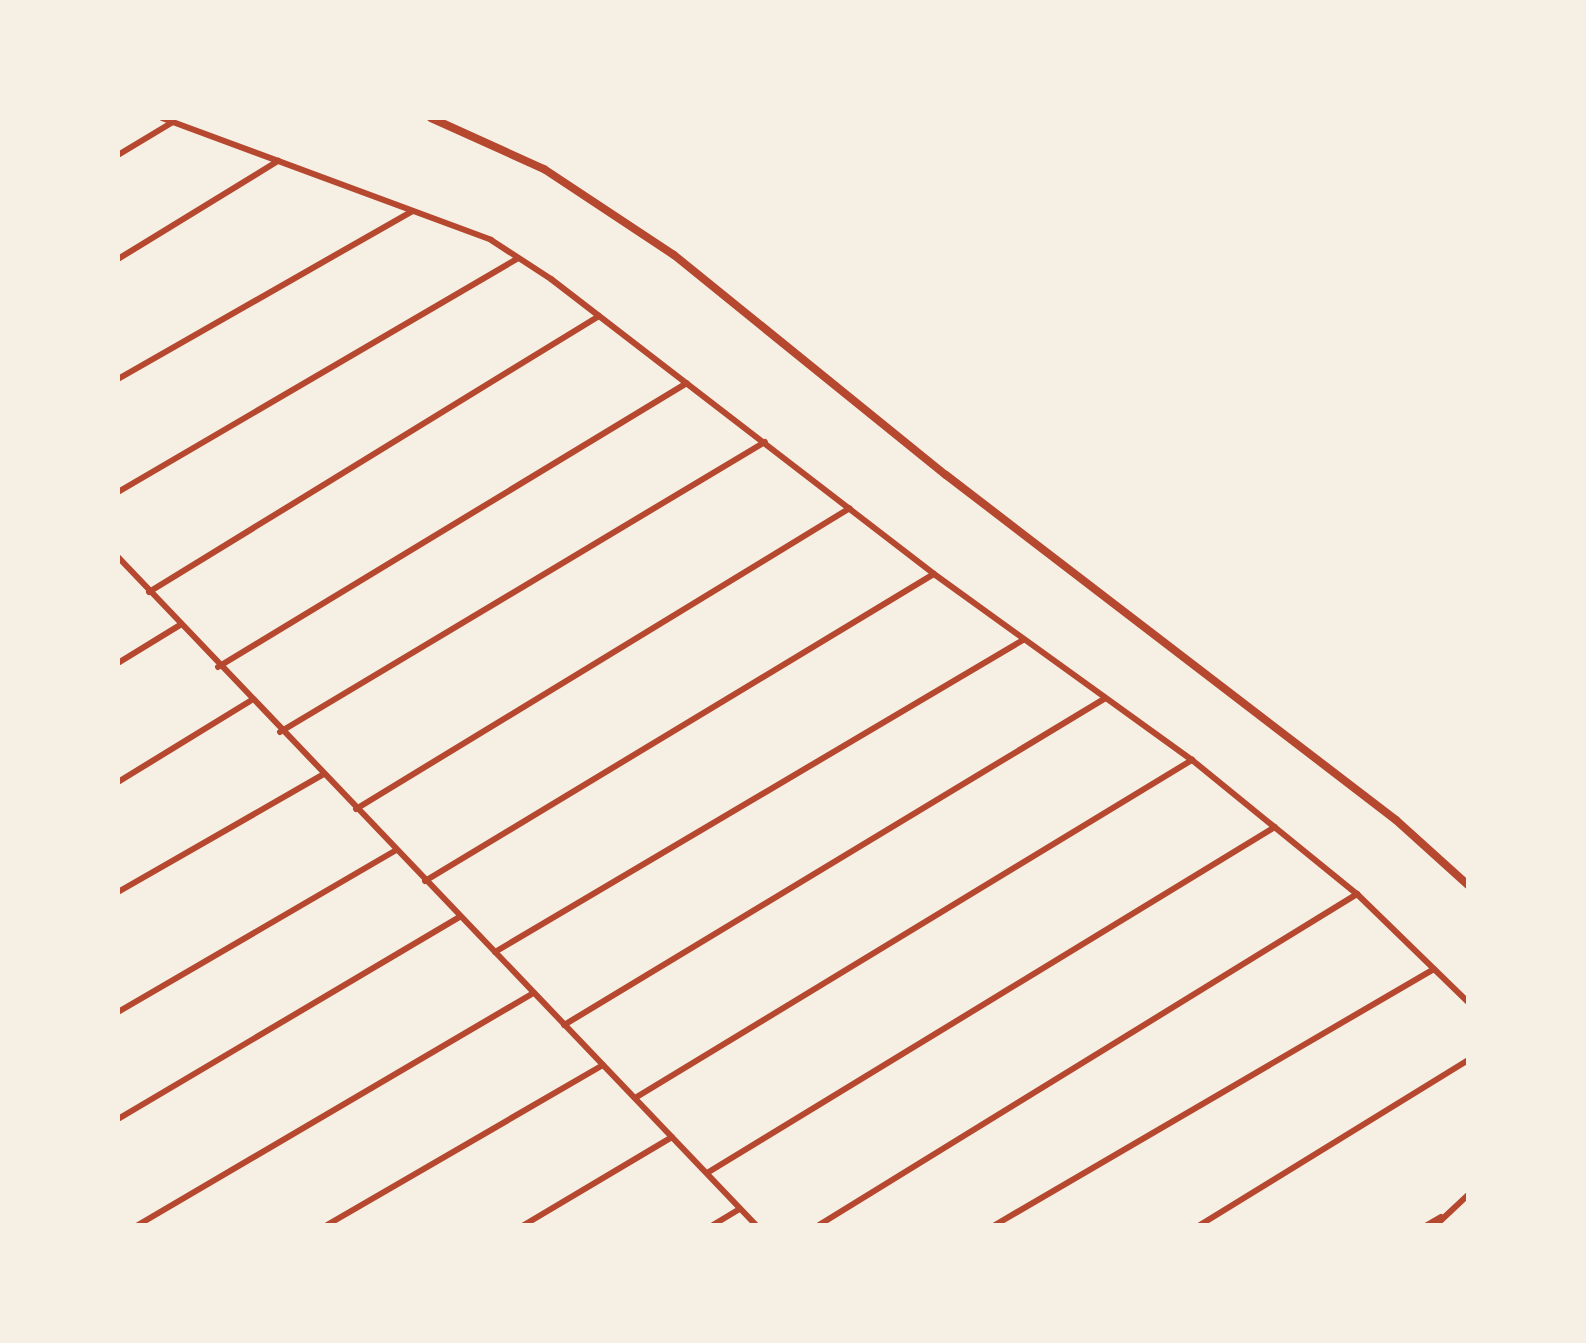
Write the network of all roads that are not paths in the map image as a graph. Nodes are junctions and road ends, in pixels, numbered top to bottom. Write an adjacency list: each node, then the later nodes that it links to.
1 (162, 118): 3 (lane)
2 (431, 118): 32 (street)
3 (174, 122): 4 (lane); 5 (lane)
4 (118, 155)
5 (278, 161): 6 (lane); 8 (lane)
6 (412, 211): 7 (lane); 10 (lane)
7 (518, 258): 9 (lane); 13 (lane)
8 (118, 259)
9 (599, 316): 11 (lane); 17 (lane)
10 (118, 379)
11 (687, 383): 12 (lane); 21 (lane)
12 (765, 442): 14 (lane); 24 (lane)
13 (118, 492)
14 (850, 508): 16 (lane); 28 (lane)
15 (118, 557): 17 (lane)
16 (934, 574): 19 (lane); 31 (lane)
17 (149, 592): 18 (lane)
18 (180, 625): 20 (lane); 21 (lane)
19 (1023, 640): 22 (lane); 36 (lane)
20 (118, 663)
21 (218, 667): 23 (lane)
22 (1104, 699): 25 (lane); 41 (lane)
23 (250, 701): 24 (lane); 27 (lane)
24 (280, 732): 26 (lane)
25 (1192, 760): 29 (lane); 44 (lane)
26 (322, 775): 28 (lane); 33 (lane)
27 (118, 782)
28 (356, 809): 30 (lane)
29 (1275, 827): 34 (lane); 47 (lane)
30 (396, 850): 31 (lane); 40 (lane)
31 (425, 881): 35 (lane)
32 (1468, 885)
33 (118, 892)
34 (1357, 894): 37 (lane); 56 (lane)
35 (459, 917): 36 (lane); 45 (lane)
36 (495, 952): 38 (lane)
37 (1434, 969): 39 (lane); 57 (lane)
38 (534, 993): 41 (lane); 51 (lane)
39 (1468, 1002)
40 (118, 1012)
41 (564, 1025): 43 (lane)
42 (1468, 1060): 58 (lane)
43 (603, 1065): 44 (lane); 52 (lane)
44 (635, 1098): 46 (lane)
45 (118, 1119)
46 (672, 1137): 47 (lane); 53 (lane)
47 (707, 1173): 49 (lane)
48 (1468, 1195): 50 (lane)
49 (740, 1209): 54 (lane); 55 (lane)
50 (1451, 1211): 59 (lane); 60 (lane)
51 (138, 1225)
52 (327, 1225)
53 (524, 1225)
54 (713, 1225)
55 (756, 1225)
56 (819, 1225)
57 (995, 1225)
58 (1200, 1225)
59 (1427, 1225)
60 (1436, 1225)

